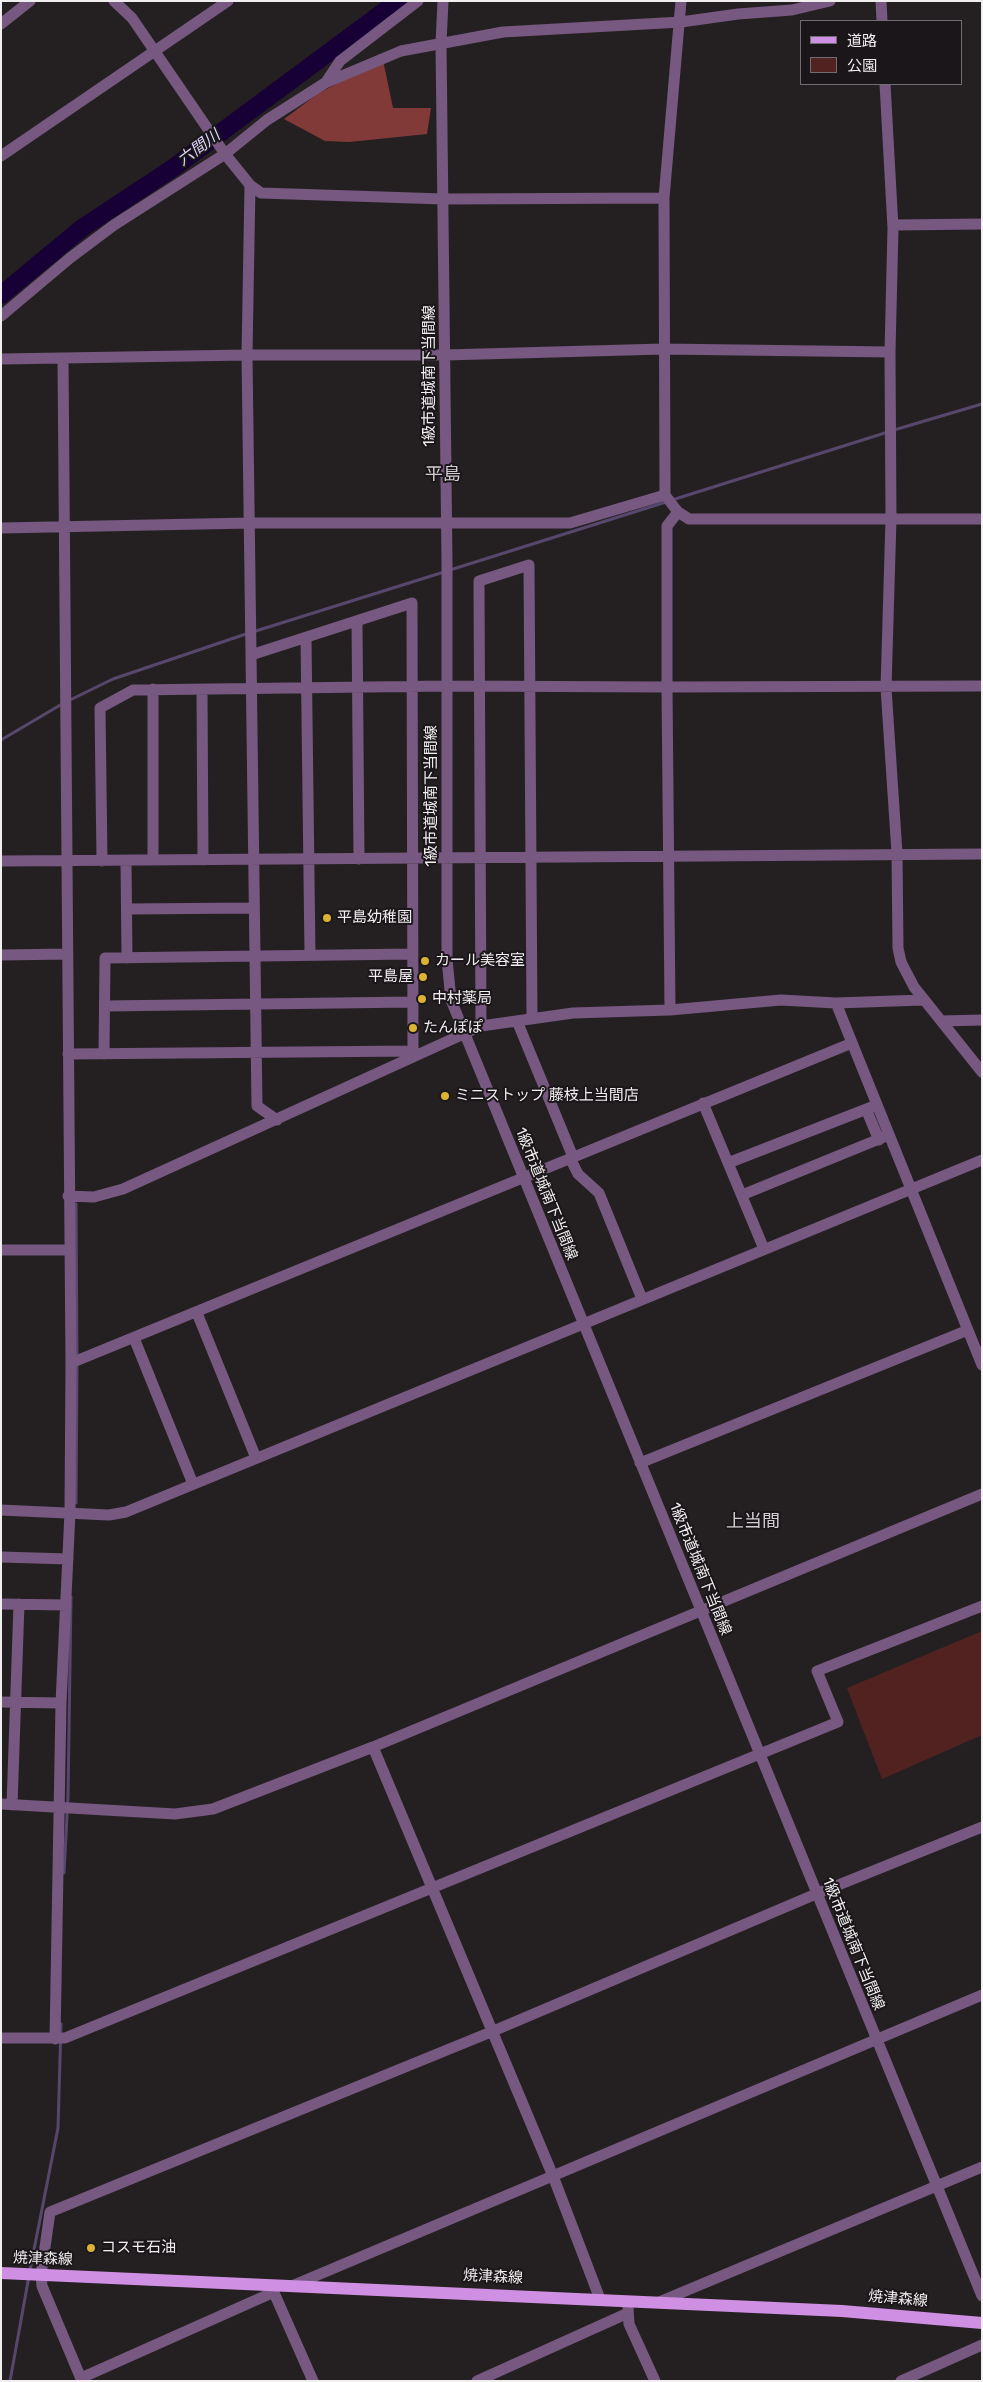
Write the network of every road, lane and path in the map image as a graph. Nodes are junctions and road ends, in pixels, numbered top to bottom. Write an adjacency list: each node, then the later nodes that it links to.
1 (30, 1): 11 (street)
2 (114, 1): 13 (street)
3 (228, 1): 13 (street)
4 (418, 1): 14 (street)
5 (443, 1): 12 (street, 1級市道城南下当間線)
6 (681, 1): 10 (street)
7 (830, 1): 10 (street)
8 (881, 1): 9 (street)
9 (882, 20)
10 (681, 22): 12 (street); 20 (street)
11 (1, 24)
12 (441, 43): 14 (street); 19 (street, 1級市道城南下当間線)
13 (154, 51): 16 (street); 17 (street)
14 (325, 83): 16 (street)
15 (885, 85): 22 (street)
16 (223, 152): 18 (street); 23 (street)
17 (1, 156)
18 (250, 185): 19 (street); 26 (street)
19 (443, 198): 20 (street); 27 (street, 1級市道城南下当間線)
20 (664, 198): 24 (street)
21 (982, 224): 22 (street)
22 (893, 228): 25 (street)
23 (1, 316)
24 (663, 349): 25 (street); 27 (street); 30 (street)
25 (890, 352): 32 (street)
26 (247, 354): 27 (street); 28 (street); 35 (street)
27 (444, 354): 34 (street, 1級市道城南下当間線)
28 (64, 358): 29 (street); 36 (street)
29 (1, 359)
30 (665, 495): 31 (street); 34 (street)
31 (678, 512): 32 (street); 48 (street)
32 (891, 519): 33 (street); 50 (street)
33 (982, 519)
34 (446, 522): 35 (street); 42 (street, 1級市道城南下当間線)
35 (250, 523): 36 (street); 40 (street)
36 (65, 527): 37 (street); 66 (street)
37 (1, 528)
38 (357, 621): 39 (street); 41 (street); 47 (street)
39 (306, 638): 40 (street); 46 (street)
40 (251, 655): 49 (street)
41 (412, 686): 42 (street); 47 (street); 58 (street)
42 (446, 686): 43 (street); 59 (street, 1級市道城南下当間線)
43 (480, 686): 44 (street); 44 (street); 60 (street)
44 (529, 686): 48 (street); 56 (street)
45 (982, 686): 50 (street)
46 (307, 687): 47 (street); 49 (street); 64 (street)
47 (358, 687): 57 (street)
48 (667, 687): 50 (street); 55 (street)
49 (250, 688): 52 (street); 63 (street)
50 (886, 688): 53 (street)
51 (153, 689): 52 (street); 61 (street); 67 (street)
52 (202, 690): 62 (street)
53 (897, 853): 54 (street); 55 (street); 77 (street)
54 (982, 854)
55 (668, 857): 56 (street); 82 (street)
56 (531, 858): 60 (street); 83 (street)
57 (359, 859): 58 (street); 64 (street)
58 (414, 859): 59 (street); 72 (street)
59 (448, 859): 60 (street); 88 (street, 1級市道城南下当間線)
60 (480, 859): 87 (street)
61 (152, 860): 62 (street); 68 (street)
62 (203, 860): 63 (street)
63 (252, 860): 64 (street); 69 (street)
64 (309, 860): 74 (street)
65 (1, 861): 66 (street)
66 (68, 861): 67 (street); 71 (street)
67 (102, 861): 68 (street)
68 (126, 861): 70 (street)
69 (253, 908): 70 (street); 75 (street)
70 (126, 909): 76 (street)
71 (68, 954): 73 (street); 92 (street)
72 (413, 954): 74 (street); 78 (street)
73 (1, 955)
74 (310, 955): 75 (street)
75 (253, 956): 76 (street); 80 (street)
76 (127, 958): 81 (street)
77 (923, 1000): 79 (street); 86 (street)
78 (413, 1002): 80 (street); 91 (street)
79 (836, 1003): 82 (street); 89 (street)
80 (254, 1005): 81 (street); 90 (street)
81 (105, 1006): 93 (street)
82 (670, 1010): 83 (street)
83 (532, 1019): 85 (street)
84 (982, 1020): 86 (street)
85 (517, 1021): 87 (street); 99 (street)
86 (941, 1021): 94 (street)
87 (481, 1026): 88 (street)
88 (463, 1034): 91 (street); 102 (street, 1級市道城南下当間線)
89 (852, 1043): 95 (street); 96 (street)
90 (255, 1053): 91 (street); 93 (street); 97 (street)
91 (414, 1053): 97 (street)
92 (68, 1054): 93 (street); 105 (street)
93 (104, 1054)
94 (982, 1072)
95 (703, 1104): 99 (street); 101 (street)
96 (871, 1107): 98 (street); 101 (street)
97 (277, 1120): 105 (street)
98 (884, 1137): 103 (street); 104 (street)
99 (572, 1157): 102 (street); 109 (street)
100 (982, 1160): 103 (street)
101 (728, 1163): 104 (street)
102 (522, 1177): 110 (street); 111 (street, 1級市道城南下当間線)
103 (911, 1189): 106 (street); 112 (street)
104 (742, 1195): 106 (street)
105 (68, 1196): 108 (street)
106 (764, 1249): 109 (street)
107 (1, 1250): 108 (street)
108 (69, 1250): 114 (street)
109 (642, 1299): 111 (street)
110 (197, 1313): 113 (street); 116 (street)
111 (582, 1323): 116 (street); 117 (street, 1級市道城南下当間線)
112 (968, 1330): 115 (street); 117 (street)
113 (134, 1338): 114 (street); 118 (street)
114 (71, 1363): 121 (street)
115 (982, 1365)
116 (256, 1458): 118 (street)
117 (640, 1463): 128 (street, 1級市道城南下当間線)
118 (193, 1484): 121 (street)
119 (982, 1494): 128 (street)
120 (1, 1510): 121 (street)
121 (75, 1513): 123 (street)
122 (1, 1557): 123 (street)
123 (68, 1559): 126 (street)
124 (1, 1604): 125 (street)
125 (19, 1604): 126 (street); 130 (street)
126 (66, 1605): 131 (street)
127 (982, 1606): 133 (street)
128 (701, 1609): 132 (street); 133 (street, 1級市道城南下当間線)
129 (1, 1702): 130 (street)
130 (16, 1703): 131 (street); 134 (street)
131 (62, 1703): 135 (street)
132 (373, 1747): 135 (street); 137 (street)
133 (760, 1754): 137 (street); 138 (street, 1級市道城南下当間線)
134 (7, 1804): 135 (street)
135 (60, 1807): 142 (street)
136 (982, 1827): 138 (street)
137 (432, 1887): 140 (street); 142 (street)
138 (816, 1894): 140 (street); 143 (street, 1級市道城南下当間線)
139 (982, 1995): 143 (street)
140 (491, 2032): 145 (street); 148 (street)
141 (1, 2038): 142 (street)
142 (60, 2039)
143 (876, 2039): 145 (street); 146 (street, 1級市道城南下当間線)
144 (982, 2167): 146 (street)
145 (553, 2176): 149 (street); 152 (street)
146 (936, 2185): 151 (street, 1級市道城南下当間線); 154 (street)
147 (1, 2273): 148 (main road, 焼津森線)
148 (41, 2275): 150 (main road, 焼津森線); 158 (street)
149 (294, 2284): 150 (main road, 焼津森線); 152 (main road, 焼津森線)
150 (272, 2288): 158 (street); 159 (street)
151 (982, 2296)
152 (600, 2298): 153 (main road, 焼津森線)
153 (627, 2300): 154 (main road, 焼津森線); 155 (street)
154 (659, 2302): 156 (main road, 焼津森線)
155 (628, 2319): 160 (street); 161 (street)
156 (982, 2323)
157 (982, 2345): 162 (street)
158 (82, 2379)
159 (313, 2381)
160 (477, 2381)
161 (655, 2381)
162 (901, 2381)

